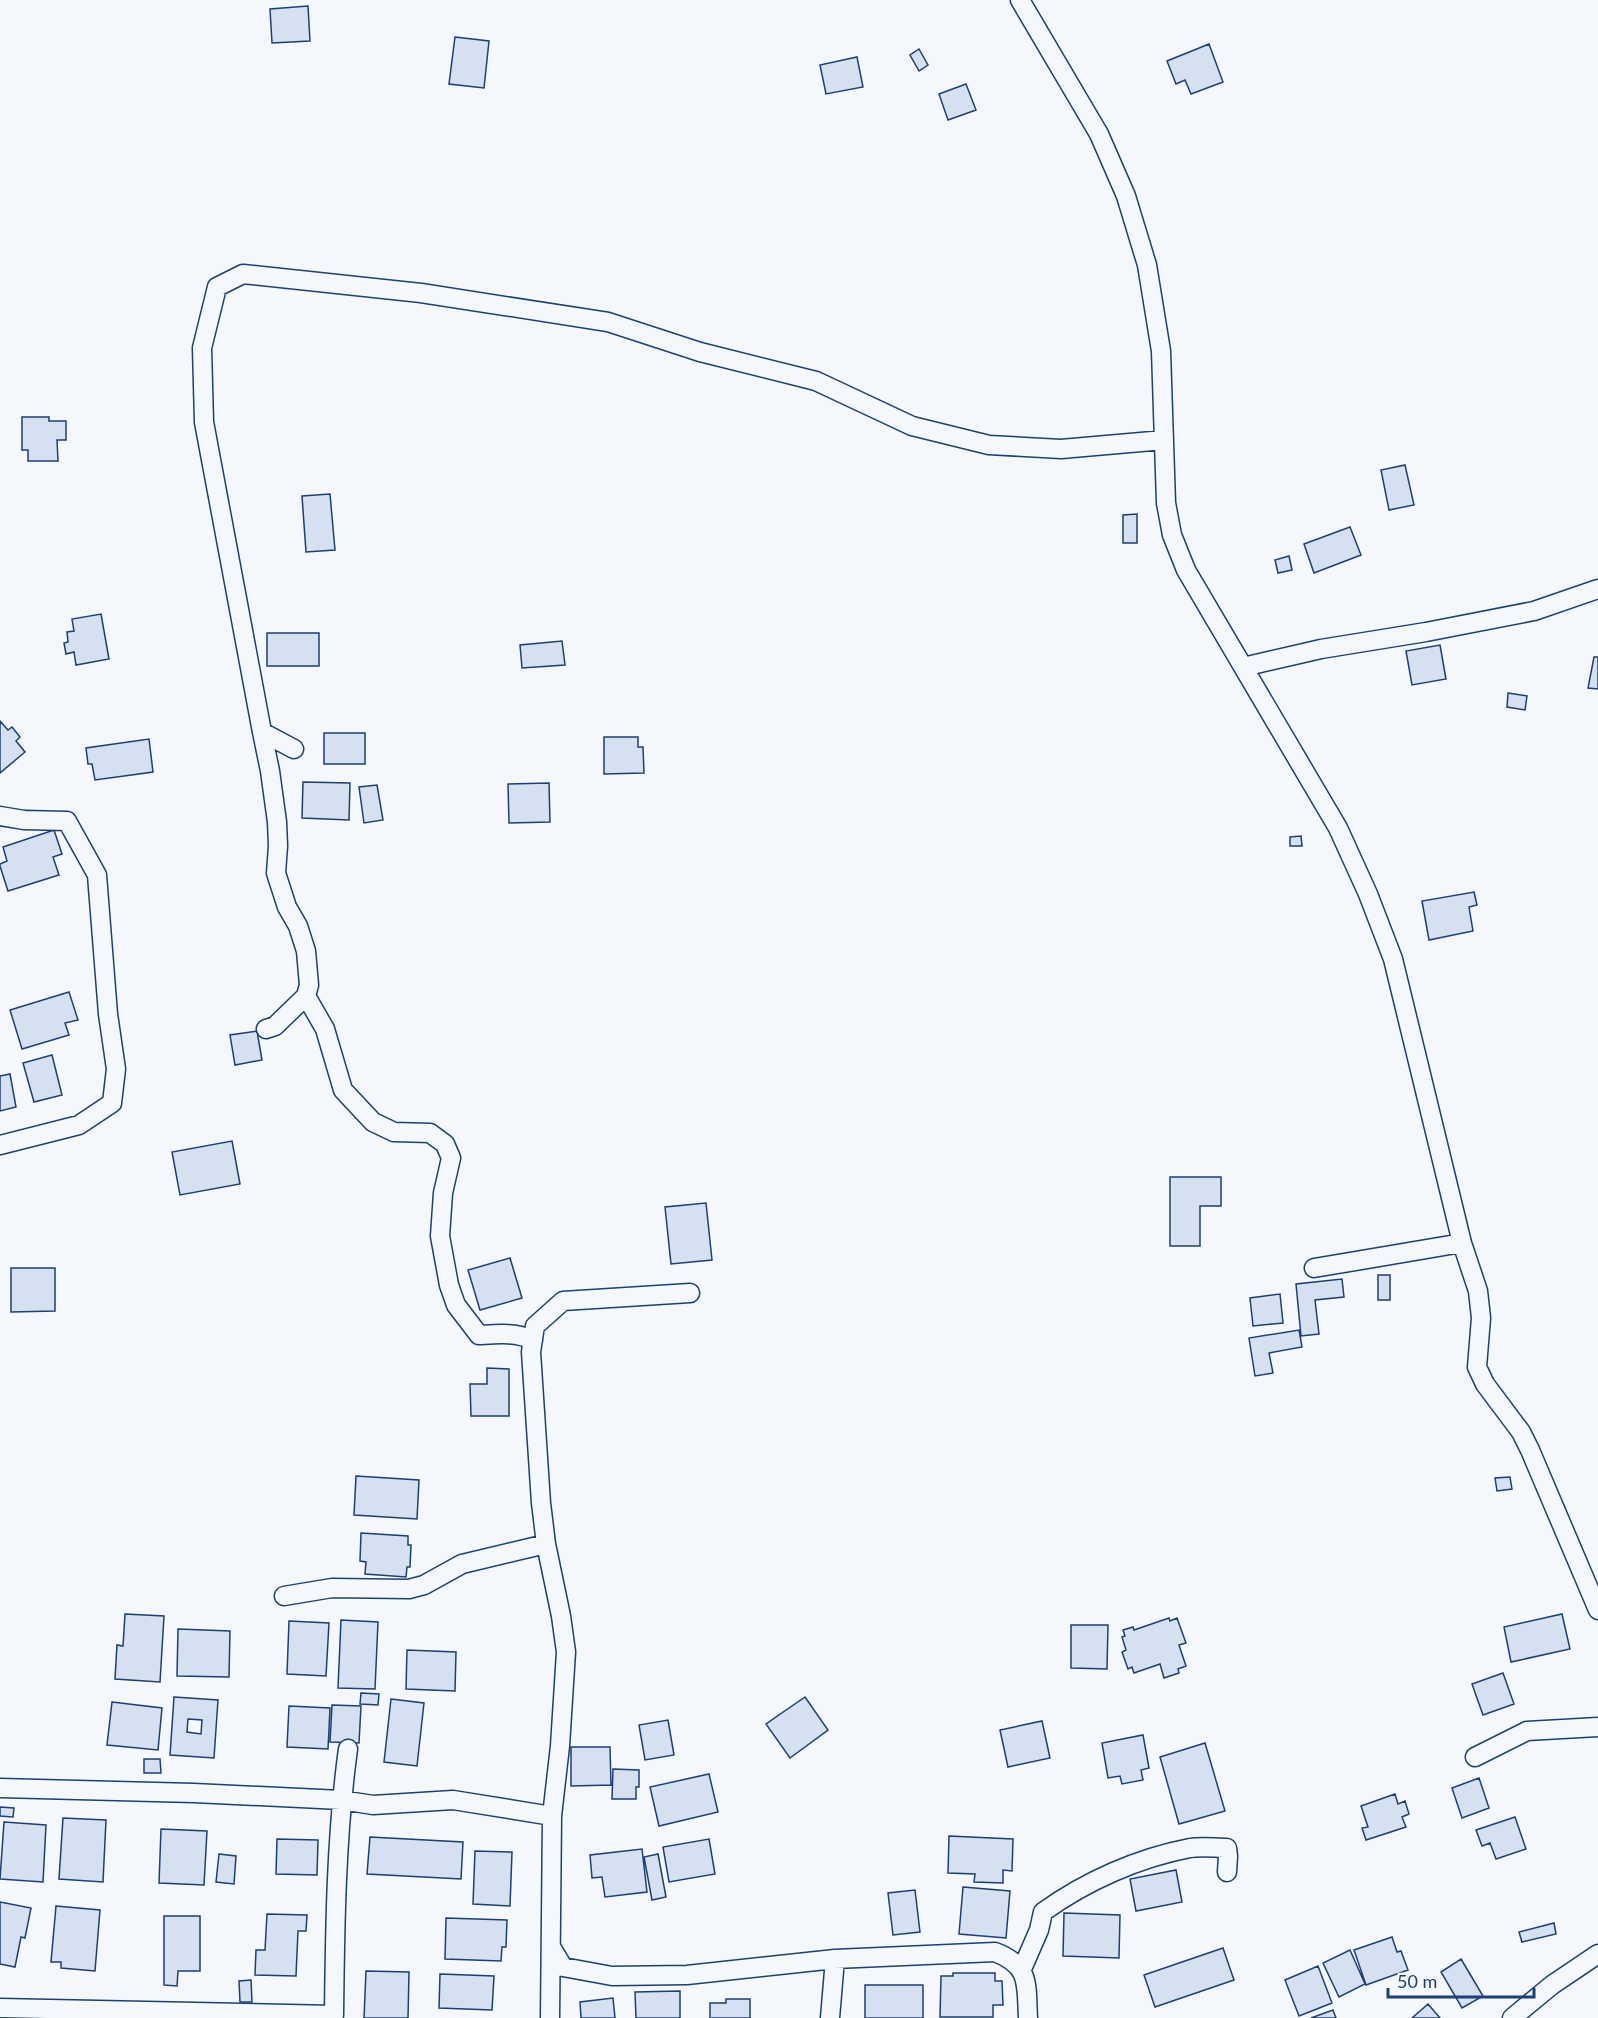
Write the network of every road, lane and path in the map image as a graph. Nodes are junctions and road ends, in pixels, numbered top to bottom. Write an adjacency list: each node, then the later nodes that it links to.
1 (1020, 0): 2 (street)
2 (1164, 440): 4 (street); 5 (street)
3 (1598, 590): 4 (street)
4 (1243, 668): 11 (street)
5 (262, 732): 6 (street); 8 (street)
6 (294, 749)
7 (0, 816): 10 (street)
8 (306, 996): 9 (street); 14 (street)
9 (266, 1029)
10 (0, 1145)
11 (1462, 1243): 12 (street); 17 (street)
12 (1314, 1268)
13 (690, 1293): 14 (street)
14 (533, 1340): 15 (street)
15 (546, 1544): 16 (street); 23 (street)
16 (284, 1596)
17 (1597, 1599)
18 (1598, 1727): 20 (street)
19 (348, 1749): 22 (street)
20 (1475, 1757)
21 (0, 1788): 22 (street)
22 (341, 1800): 23 (street); 32 (street)
23 (552, 1816): 25 (street)
24 (1227, 1872): 29 (street)
25 (550, 1947): 28 (street); 30 (street)
26 (1598, 1954): 36 (street)
27 (835, 1959): 28 (street); 29 (street); 34 (street)
28 (563, 1967): 30 (street)
29 (1022, 1969): 35 (street)
30 (550, 1993): 33 (street)
31 (10, 2012): 32 (street)
32 (334, 2017)
33 (550, 2018)
34 (830, 2018)
35 (1028, 2018)
36 (1512, 2018)

